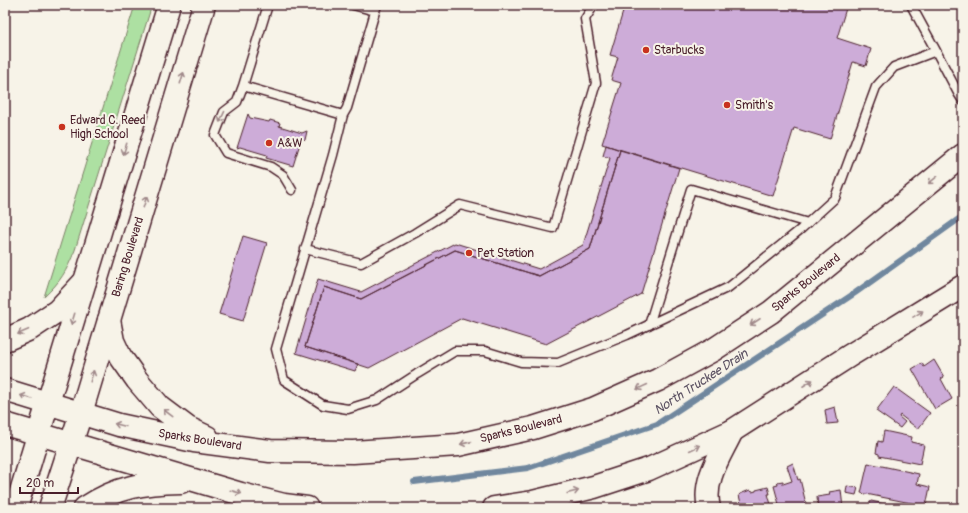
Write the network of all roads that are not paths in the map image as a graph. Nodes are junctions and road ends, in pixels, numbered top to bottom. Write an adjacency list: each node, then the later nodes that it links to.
1 (169, 5): 16 (main road, one-way to 16)
2 (204, 5): 18 (main road, Baring Boulevard, one-way to 2)
3 (268, 5): 9 (lane)
4 (352, 5): 7 (lane)
5 (594, 5): 15 (lane)
6 (911, 5): 8 (lane)
7 (376, 8): 11 (lane)
8 (936, 51): 10 (lane); 14 (lane)
9 (243, 86): 11 (lane); 13 (lane, one-way to 13)
10 (963, 101)
11 (343, 115): 15 (lane)
12 (963, 155): 28 (main road, Sparks Boulevard, one-way to 28)
13 (292, 190)
14 (808, 223): 19 (lane); 19 (lane)
15 (305, 249): 19 (lane)
16 (85, 282): 20 (main road, one-way to 20); 22 (main road, one-way to 22)
17 (963, 286): 25 (main road, one-way to 17)
18 (109, 320): 23 (main road, Baring Boulevard, one-way to 18); 28 (main road, one-way to 18)
19 (649, 325)
20 (5, 340)
21 (5, 390): 22 (main road, Sparks Boulevard, one-way to 21)
22 (48, 403): 23 (main road, Sparks Boulevard); 26 (main road)
23 (81, 414): 27 (main road, Baring Boulevard); 28 (main road, Sparks Boulevard, one-way to 23)
24 (5, 424): 26 (main road)
25 (732, 431): 30 (main road); 35 (main road, one-way to 25)
26 (38, 434): 27 (main road); 31 (main road)
27 (71, 443): 29 (main road); 32 (main road, Baring Boulevard)
28 (227, 445)
29 (198, 481): 33 (main road); 34 (main road, one-way to 34)
30 (709, 507)
31 (16, 508)
32 (50, 508)
33 (85, 508)
34 (306, 508)
35 (494, 508)

